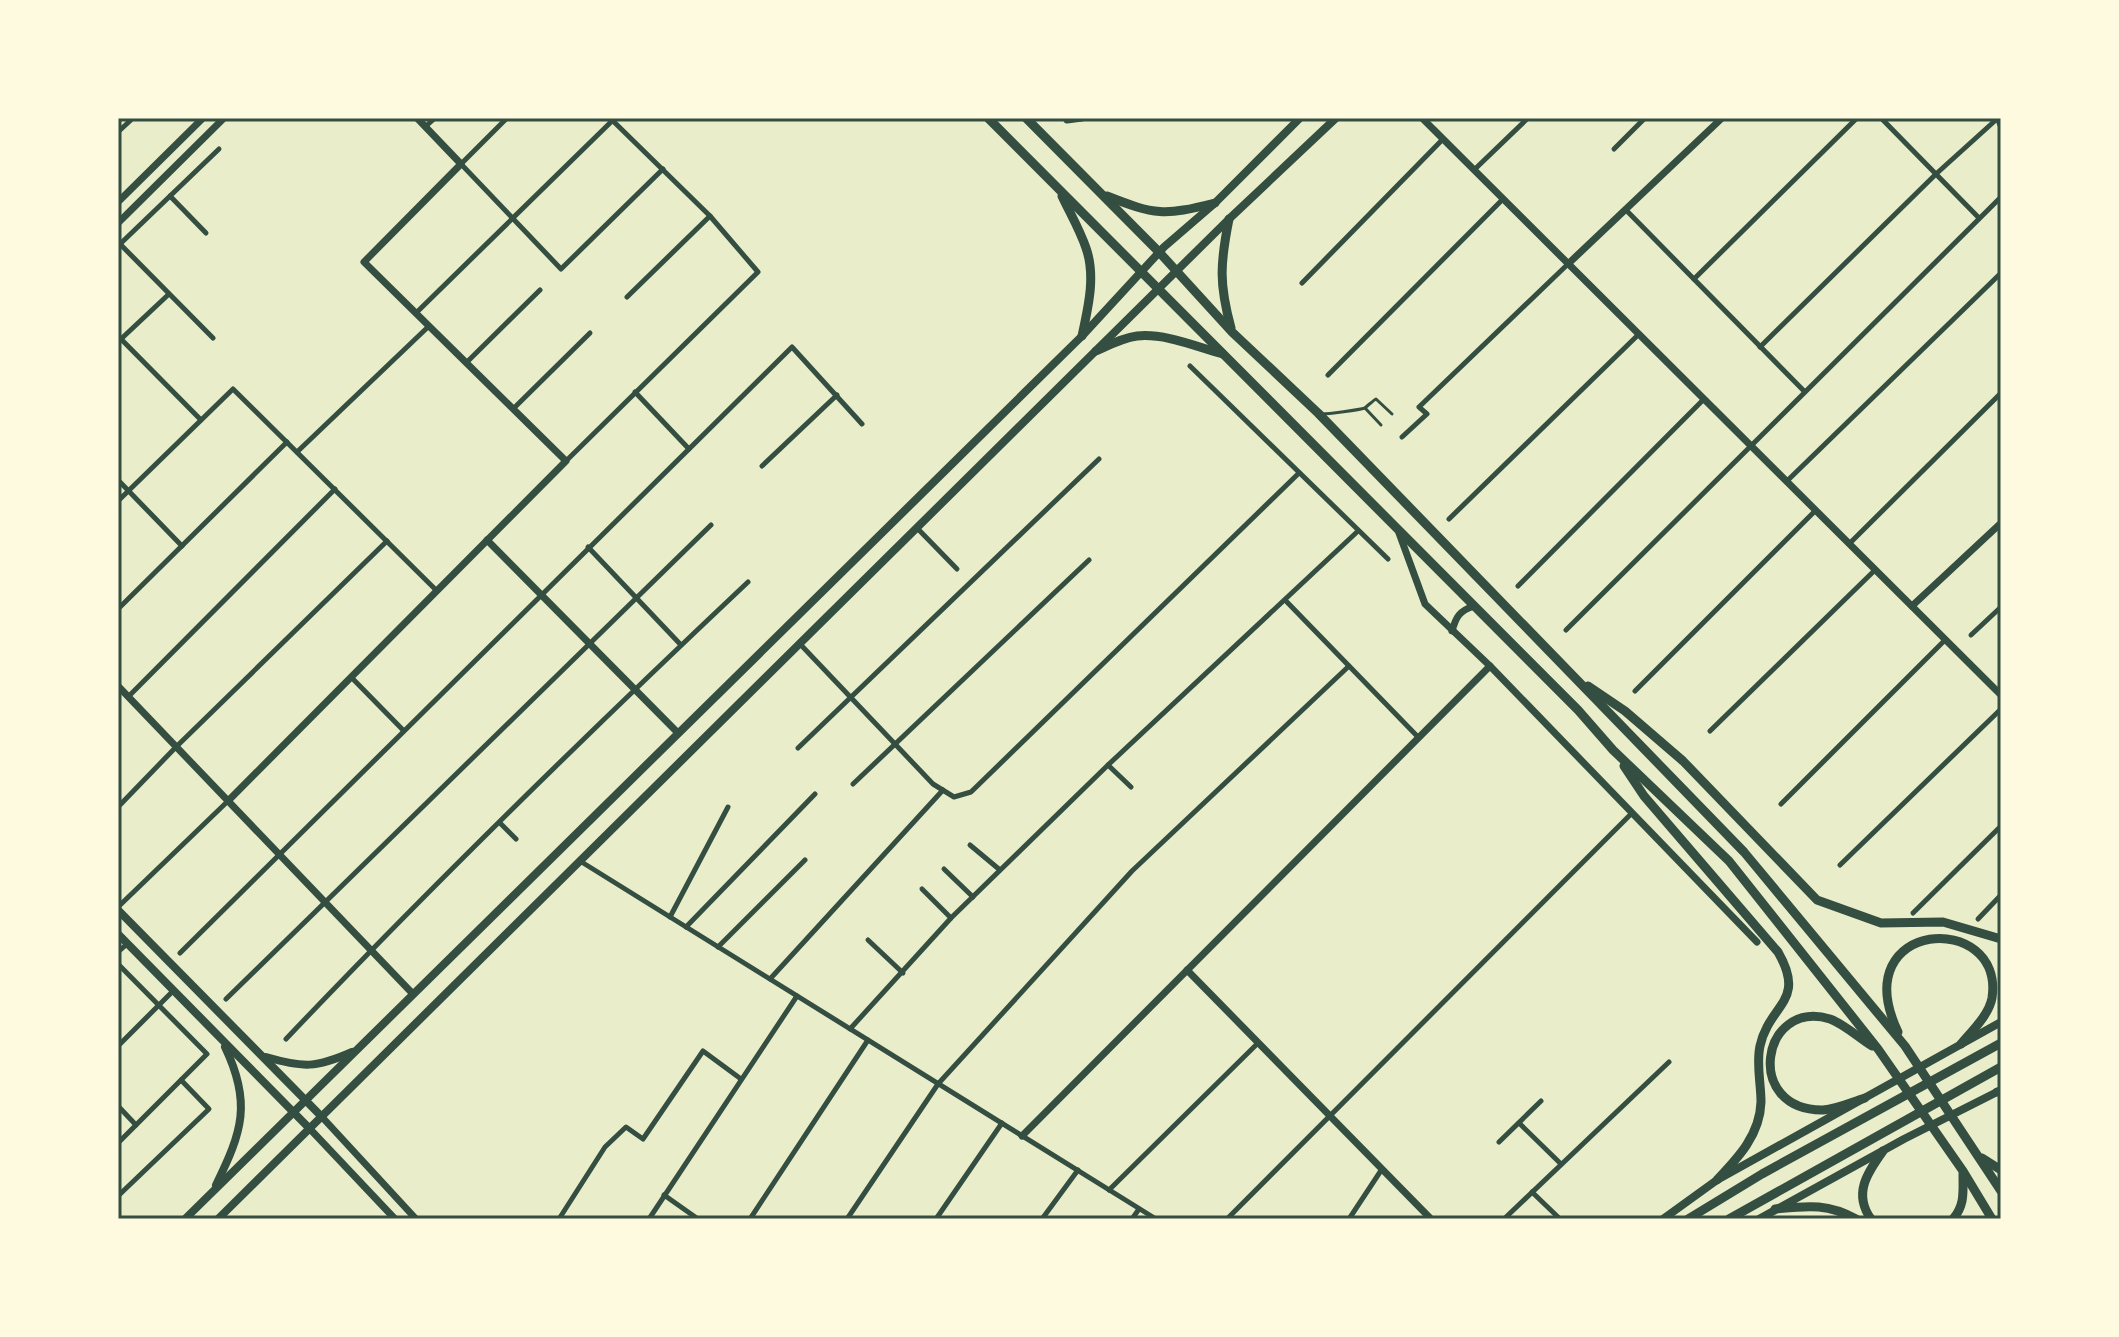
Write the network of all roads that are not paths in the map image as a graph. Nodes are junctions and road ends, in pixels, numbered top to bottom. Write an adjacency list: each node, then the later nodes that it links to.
1 (133, 118): 23 (street)
2 (203, 118): 36 (street)
3 (224, 118): 43 (street)
4 (417, 118): 22 (street)
5 (435, 118): 22 (street)
6 (507, 118): 27 (street)
7 (988, 118): 31 (highway)
8 (1026, 118): 32 (highway)
9 (1082, 118): 20 (street)
10 (1300, 118): 37 (main road)
11 (1336, 118): 42 (main road)
12 (1422, 118): 24 (street)
13 (1528, 118): 29 (street)
14 (1645, 118): 26 (street)
15 (1722, 118): 38 (street)
16 (1857, 118): 51 (street)
17 (1881, 118): 30 (street)
18 (1998, 118): 21 (main road); 30 (street)
19 (612, 119): 28 (street); 40 (street)
20 (1066, 119)
21 (2001, 124)
22 (425, 127): 27 (street)
23 (118, 132)
24 (1443, 139): 29 (street); 52 (street)
25 (219, 149): 33 (street)
26 (1614, 149)
27 (461, 164): 40 (street); 57 (street)
28 (663, 169): 39 (street); 40 (street)
29 (1474, 170): 35 (street)
30 (1936, 174): 41 (street); 65 (street)
31 (1059, 189): 49 (highway); 62 (highway)
32 (1102, 194): 37 (highway); 46 (highway)
33 (170, 196): 44 (street); 45 (street)
34 (2001, 197): 41 (street)
35 (1503, 199): 47 (street); 70 (street)
36 (118, 202)
37 (1215, 203): 46 (main road)
38 (1625, 209): 47 (street); 51 (street)
39 (710, 216): 56 (street); 72 (street)
40 (513, 218): 57 (street)
41 (1979, 218): 71 (street)
42 (1229, 219): 48 (main road); 59 (highway)
43 (118, 223)
44 (206, 233)
45 (119, 245): 55 (street)
46 (1159, 252): 48 (highway); 49 (main road)
47 (1568, 264): 61 (street); 83 (street)
48 (1176, 271): 53 (main road); 59 (highway)
49 (1142, 273): 53 (highway); 62 (main road)
50 (2001, 273): 93 (street)
51 (1694, 279): 65 (street)
52 (1302, 283)
53 (1158, 289): 66 (main road); 67 (highway)
54 (540, 290): 68 (street)
55 (169, 294): 63 (street); 64 (street)
56 (627, 297)
57 (416, 313): 58 (street)
58 (429, 326): 68 (street); 87 (street)
59 (1232, 332): 78 (highway)
60 (590, 333): 77 (street)
61 (1639, 334): 75 (street); 98 (street)
62 (1082, 336): 104 (main road)
63 (120, 338): 80 (street)
64 (213, 338)
65 (1760, 347): 71 (street)
66 (1096, 351): 67 (highway); 101 (main road)
67 (1224, 354): 103 (highway)
68 (466, 363): 77 (street)
69 (1190, 366): 91 (street)
70 (1328, 375)
71 (1805, 391): 85 (street)
72 (635, 392): 86 (street); 89 (street)
73 (2001, 393): 107 (street)
74 (837, 395): 81 (street); 86 (street); 90 (street)
75 (1704, 399): 85 (street); 116 (street)
76 (1365, 408): 78 (lane); 79 (lane); 82 (lane)
77 (513, 409): 89 (street)
78 (1318, 413): 134 (highway)
79 (1392, 414)
80 (201, 420): 84 (street); 95 (street)
81 (862, 424)
82 (1381, 425)
83 (1402, 437)
84 (287, 442): 87 (street); 108 (street)
85 (1750, 445): 93 (street); 125 (street)
86 (689, 449): 109 (street)
87 (297, 452): 94 (street)
88 (1099, 459): 141 (street)
89 (566, 461): 105 (street)
90 (762, 466)
91 (1299, 473): 102 (street); 154 (street)
92 (118, 480): 95 (street)
93 (1787, 481): 97 (street)
94 (335, 489): 106 (street); 140 (street)
95 (129, 491): 96 (street); 108 (street)
96 (118, 501)
97 (1816, 510): 107 (street); 138 (street)
98 (1449, 519)
99 (2001, 523): 122 (street)
100 (711, 525): 119 (street)
101 (917, 528): 110 (main road); 113 (street)
102 (1358, 531): 111 (street); 120 (street)
103 (1399, 531): 121 (highway); 126 (street)
104 (878, 538): 110 (main road); 145 (main road)
105 (487, 540): 117 (street); 118 (street)
106 (387, 541): 117 (street); 148 (street)
107 (1849, 544): 114 (street)
108 (182, 546): 124 (street)
109 (588, 547): 118 (street); 119 (street)
110 (892, 552): 130 (main road)
111 (1388, 559)
112 (1089, 560): 147 (street)
113 (957, 569)
114 (1875, 570): 122 (street); 144 (street)
115 (748, 582): 131 (street)
116 (1518, 586)
117 (437, 591): 135 (street)
118 (540, 594): 129 (street); 143 (street)
119 (635, 597): 129 (street); 131 (street)
120 (1285, 600): 132 (street); 151 (street)
121 (1474, 606): 126 (street); 150 (highway)
122 (1912, 606): 128 (street)
123 (2001, 607): 127 (street)
124 (118, 609)
125 (1566, 630)
126 (1452, 631): 133 (street)
127 (1971, 635)
128 (1945, 640): 139 (street); 157 (street)
129 (589, 643): 137 (street); 174 (street)
130 (800, 644): 141 (street); 167 (main road)
131 (681, 645): 137 (street)
132 (1349, 666): 146 (street); 216 (street)
133 (1490, 666): 146 (street); 160 (street)
134 (1572, 675): 182 (highway); 208 (highway)
135 (351, 677): 143 (street); 156 (street)
136 (119, 689): 140 (street)
137 (635, 689): 145 (street); 161 (street)
138 (1635, 691)
139 (2001, 695)
140 (128, 697): 148 (street)
141 (853, 698): 147 (street); 149 (street)
142 (2001, 709): 168 (street)
143 (403, 730): 165 (street)
144 (1710, 731)
145 (678, 733): 195 (main road)
146 (1418, 737): 191 (street)
147 (895, 744): 152 (street); 154 (street)
148 (176, 747): 156 (street); 158 (street)
149 (798, 748)
150 (1613, 750): 209 (highway); 239 (highway)
151 (1108, 765): 153 (street); 170 (street)
152 (853, 784)
153 (1131, 787)
154 (943, 790): 193 (street)
155 (815, 794): 180 (street)
156 (228, 801): 165 (street); 175 (street)
157 (1781, 804)
158 (118, 807)
159 (728, 807): 177 (street)
160 (1633, 813): 184 (street); 223 (street)
161 (499, 822): 163 (street); 187 (street)
162 (2001, 826): 176 (street)
163 (516, 839)
164 (970, 845): 170 (street)
165 (279, 854): 174 (street); 189 (street)
166 (805, 860): 186 (street)
167 (580, 861): 177 (street); 224 (main road)
168 (1840, 865)
169 (944, 869): 173 (street)
170 (1000, 870): 173 (street)
171 (922, 889): 178 (street)
172 (2001, 895): 179 (street)
173 (973, 897): 178 (street)
174 (324, 902): 187 (street); 197 (street)
175 (118, 908): 211 (main road)
176 (1913, 913)
177 (670, 917): 180 (street)
178 (951, 918): 192 (street)
179 (1978, 919)
180 (686, 927): 186 (street)
181 (118, 934): 185 (main road)
182 (2001, 939)
183 (868, 940): 192 (street)
184 (1757, 942)
185 (127, 943): 188 (street); 194 (main road)
186 (718, 947): 193 (street)
187 (371, 950): 195 (street); 202 (street)
188 (118, 952)
189 (180, 953)
190 (118, 964): 198 (street)
191 (1187, 970): 204 (street); 229 (street)
192 (903, 973): 200 (street)
193 (770, 979): 196 (street)
194 (174, 991): 198 (street); 201 (main road)
195 (413, 994): 210 (main road)
196 (797, 996): 200 (street); 214 (street)
197 (226, 999)
198 (159, 1005): 207 (street); 215 (street)
199 (2001, 1022): 206 (main road)
200 (850, 1029): 203 (street)
201 (222, 1039): 222 (main road); 242 (main road)
202 (286, 1039)
203 (868, 1040): 216 (street); 255 (street)
204 (1258, 1043): 223 (street); 240 (street)
205 (2001, 1043): 267 (highway)
206 (1961, 1044): 208 (highway); 218 (main road)
207 (118, 1046)
208 (1905, 1046): 233 (highway)
209 (1878, 1049): 218 (highway); 238 (highway)
210 (357, 1050): 211 (main road); 219 (main road)
211 (262, 1056): 219 (main road)
212 (1669, 1062): 234 (street)
213 (2001, 1067): 268 (highway)
214 (741, 1079): 244 (street); 252 (street)
215 (181, 1080): 227 (street); 245 (street)
216 (938, 1084): 225 (street); 256 (street)
217 (2000, 1091): 232 (main road)
218 (1865, 1098): 239 (main road)
219 (306, 1101): 222 (main road); 224 (main road)
220 (1541, 1101): 226 (street)
221 (118, 1106): 227 (street)
222 (294, 1112): 228 (main road); 242 (main road)
223 (1329, 1115): 235 (street); 261 (street)
224 (322, 1117): 228 (main road); 251 (street)
225 (1002, 1123): 229 (street); 257 (street)
226 (1519, 1123): 230 (street); 234 (street)
227 (136, 1125): 231 (street)
228 (310, 1129): 249 (main road); 250 (street)
229 (1022, 1136): 236 (street)
230 (1499, 1142)
231 (118, 1143)
232 (1883, 1151): 247 (main road); 271 (highway)
233 (1980, 1156): 237 (highway); 241 (highway)
234 (1561, 1164): 243 (street)
235 (1382, 1169): 262 (street); 263 (street)
236 (1078, 1170): 240 (street); 258 (street)
237 (2001, 1170)
238 (1963, 1171): 272 (highway); 273 (highway)
239 (1717, 1180): 266 (main road)
240 (1109, 1190): 246 (street)
241 (2001, 1191)
242 (212, 1192): 248 (main road)
243 (1532, 1192): 264 (street); 265 (street)
244 (664, 1195): 253 (street); 254 (street)
245 (118, 1196)
246 (1139, 1209): 259 (street); 260 (street)
247 (1775, 1209): 269 (main road); 270 (highway)
248 (185, 1219)
249 (218, 1219)
250 (395, 1219)
251 (416, 1219)
252 (559, 1219)
253 (649, 1219)
254 (698, 1219)
255 (750, 1219)
256 (847, 1219)
257 (936, 1219)
258 (1042, 1219)
259 (1132, 1219)
260 (1156, 1219)
261 (1227, 1219)
262 (1349, 1219)
263 (1431, 1219)
264 (1504, 1219)
265 (1560, 1219)
266 (1663, 1219)
267 (1688, 1219)
268 (1729, 1219)
269 (1759, 1219)
270 (1856, 1219)
271 (1871, 1219)
272 (1953, 1219)
273 (1992, 1219)

